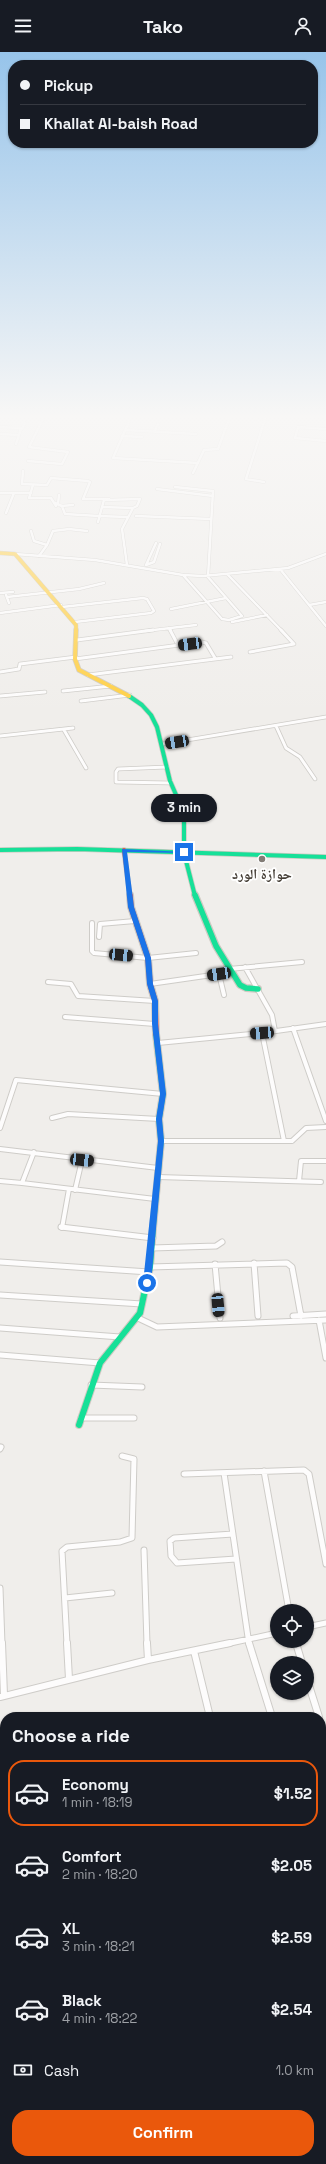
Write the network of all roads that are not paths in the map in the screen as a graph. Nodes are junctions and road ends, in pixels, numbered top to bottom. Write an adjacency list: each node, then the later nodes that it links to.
1 (127, 517): 15 (street)
2 (99, 518): 5 (street)
3 (174, 518): 4 (street)
4 (210, 519): 20 (street)
5 (98, 522)
6 (31, 531): 10 (street)
7 (87, 531): 10 (street)
8 (156, 542): 16 (street)
9 (160, 544): 16 (street)
10 (47, 545): 14 (street)
11 (0, 553): 12 (street)
12 (15, 554): 14 (street); 25 (street)
13 (326, 554): 17 (street)
14 (39, 556): 15 (street)
15 (127, 565): 16 (street)
16 (145, 566): 18 (street)
17 (280, 569): 19 (street); 31 (street)
18 (183, 575): 20 (street); 30 (street)
19 (228, 575): 20 (street); 35 (street)
20 (208, 576): 27 (street)
21 (104, 583): 25 (street)
22 (13, 592): 24 (street)
23 (0, 593): 24 (street)
24 (6, 593): 26 (street)
25 (50, 593): 26 (street); 32 (street)
26 (7, 597): 29 (street)
27 (226, 598): 30 (street); 30 (street)
28 (326, 602): 31 (street)
29 (9, 603)
30 (208, 603): 33 (street)
31 (309, 605): 39 (street)
32 (62, 606): 34 (street); 36 (street); 36 (street)
33 (171, 608)
34 (0, 613)
35 (267, 615): 37 (street); 43 (street)
36 (75, 622): 41 (street)
37 (228, 623)
38 (196, 625): 40 (street)
39 (326, 626)
40 (169, 628): 41 (street); 42 (street)
41 (76, 640): 45 (street)
42 (178, 645): 45 (street); 46 (street)
43 (250, 652)
44 (231, 657): 46 (street)
45 (76, 658): 47 (street); 48 (street)
46 (215, 658): 48 (street)
47 (0, 672)
48 (88, 675): 49 (street)
49 (113, 685): 50 (street); 52 (street)
50 (63, 691)
51 (45, 692): 53 (street)
52 (130, 695): 54 (street); 60 (street)
53 (0, 696)
54 (81, 701)
55 (326, 717): 56 (street)
56 (276, 726): 60 (street); 63 (street)
57 (73, 728): 58 (street)
58 (64, 730): 59 (street); 62 (street)
59 (0, 736)
60 (163, 744): 61 (street)
61 (167, 767): 64 (street); 64 (street)
62 (86, 768)
63 (315, 779)
64 (171, 783): 67 (street)
65 (0, 850): 66 (street)
66 (124, 850): 67 (street); 69 (street)
67 (184, 852): 68 (street); 76 (street)
68 (326, 857)
69 (135, 921): 71 (street); 73 (street)
70 (92, 923): 73 (street)
71 (99, 937)
72 (196, 953): 73 (street)
73 (148, 958): 79 (street)
74 (302, 962): 75 (street)
75 (245, 967): 76 (street); 80 (street)
76 (229, 968): 77 (street); 80 (street)
77 (219, 974): 79 (street); 81 (street)
78 (48, 982): 82 (street)
79 (150, 984): 82 (street)
80 (258, 988): 87 (street)
81 (224, 995)
82 (155, 1001): 84 (street)
83 (65, 1017): 84 (street)
84 (155, 1024): 89 (street)
85 (326, 1024): 86 (street)
86 (293, 1028): 87 (street); 91 (street)
87 (275, 1030): 88 (street)
88 (262, 1033): 89 (street); 98 (street)
89 (158, 1043): 90 (street)
90 (163, 1094): 93 (street); 96 (street)
91 (324, 1110): 94 (street)
92 (52, 1118): 93 (street)
93 (159, 1119): 97 (street)
94 (326, 1121)
95 (326, 1126): 98 (street)
96 (0, 1128)
97 (161, 1141): 98 (street); 103 (street)
98 (284, 1141)
99 (1, 1150): 100 (street)
100 (34, 1152): 101 (street); 108 (street)
101 (82, 1160): 103 (street); 110 (street)
102 (326, 1162): 106 (street)
103 (158, 1168): 104 (street)
104 (158, 1177): 106 (street); 111 (street)
105 (0, 1181): 108 (street)
106 (299, 1181): 107 (street)
107 (321, 1182)
108 (22, 1183): 109 (street)
109 (69, 1189): 110 (street); 112 (street)
110 (75, 1190): 111 (street)
111 (155, 1199): 112 (street)
112 (152, 1238): 114 (street)
113 (222, 1242): 114 (street)
114 (152, 1248): 118 (street)
115 (0, 1262): 118 (street)
116 (254, 1263): 117 (street); 122 (street); 124 (street)
117 (215, 1264): 118 (street); 126 (street)
118 (150, 1270): 120 (street)
119 (0, 1295): 120 (street)
120 (142, 1304): 125 (street)
121 (326, 1314): 124 (street)
122 (258, 1316)
123 (293, 1316): 124 (street)
124 (301, 1316)
125 (138, 1318): 127 (street); 130 (street)
126 (220, 1318)
127 (319, 1320): 128 (street); 132 (street)
128 (326, 1320)
129 (0, 1328): 130 (street)
130 (120, 1337): 133 (street)
131 (0, 1355): 133 (street)
132 (326, 1358)
133 (100, 1363): 134 (street)
134 (91, 1385): 135 (street); 136 (street)
135 (142, 1387)
136 (81, 1418): 137 (street); 138 (street)
137 (134, 1418)
138 (79, 1425)
139 (122, 1456): 149 (street)
140 (264, 1471): 141 (street); 146 (street); 150 (street)
141 (224, 1473): 142 (street); 143 (street)
142 (184, 1474)
143 (233, 1534): 145 (street); 145 (street)
144 (144, 1550): 158 (street)
145 (236, 1558): 156 (street)
146 (326, 1564)
147 (0, 1588): 160 (street)
148 (112, 1593): 149 (street)
149 (65, 1598): 159 (street)
150 (288, 1604)
151 (326, 1619): 153 (street)
152 (326, 1623): 153 (street)
153 (318, 1624): 154 (street)
154 (314, 1625)
155 (270, 1634): 156 (street)
156 (248, 1639): 157 (street); 163 (street)
157 (194, 1651): 158 (street); 162 (street)
158 (148, 1660): 159 (street)
159 (69, 1679): 160 (street)
160 (2, 1696)
161 (314, 1700): 164 (street)
162 (209, 1712)
163 (270, 1712)
164 (317, 1712)

